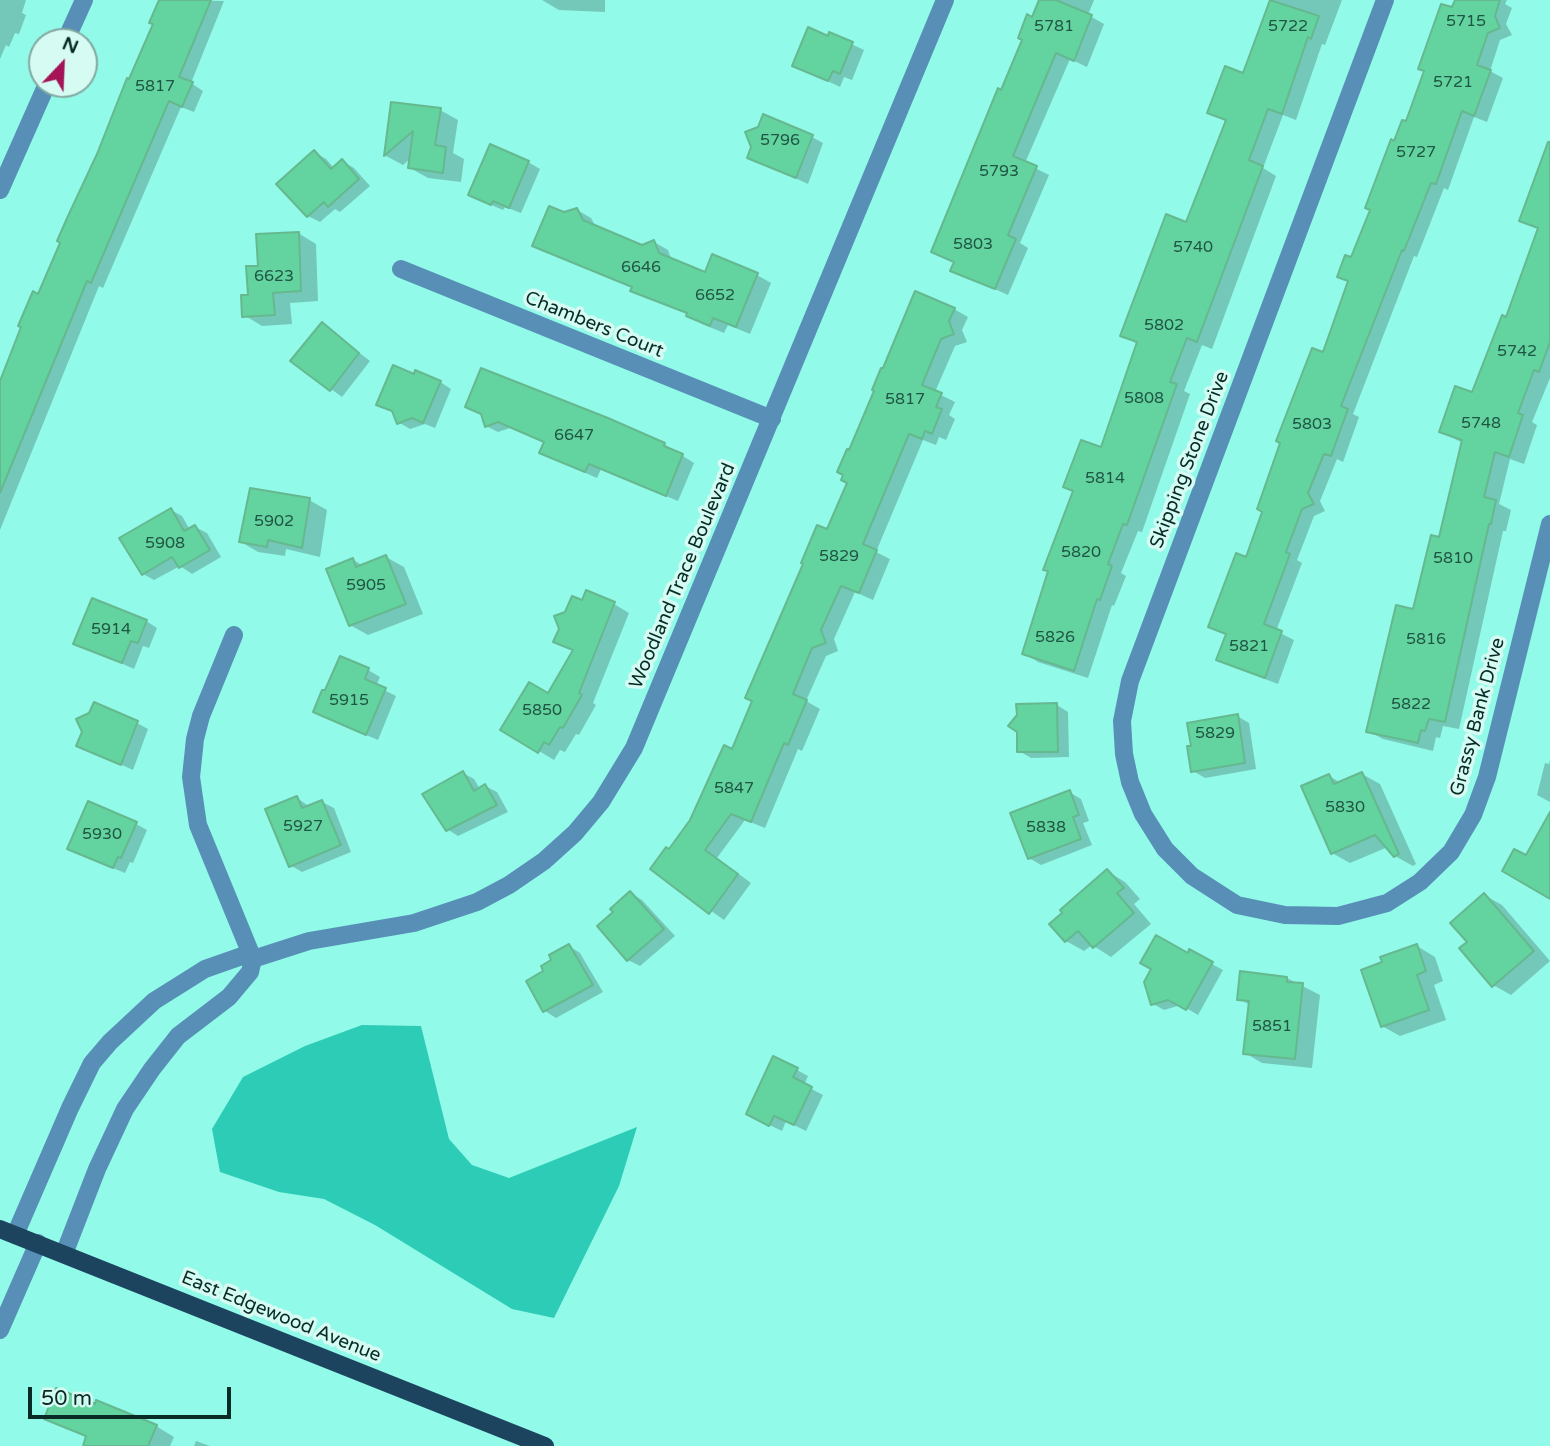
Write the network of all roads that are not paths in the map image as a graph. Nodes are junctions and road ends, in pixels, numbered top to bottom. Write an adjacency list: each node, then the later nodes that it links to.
1 (84, 0): 4 (street)
2 (945, 0): 8 (street, Woodland Trace Boulevard)
3 (1385, 0): 11 (street, Skipping Stone Drive)
4 (71, 28)
5 (41, 98): 6 (street)
6 (0, 190)
7 (401, 269): 8 (street, Chambers Court)
8 (772, 419): 12 (street, Woodland Trace Boulevard)
9 (1550, 524): 11 (street, Grassy Bank Drive)
10 (234, 635): 12 (street)
11 (1237, 905)
12 (253, 959): 13 (street, Woodland Trace Boulevard); 15 (street)
13 (8, 1232): 14 (main road, East Edgewood Avenue)
14 (38, 1243): 15 (main road, East Edgewood Avenue); 16 (street)
15 (64, 1254): 17 (main road, East Edgewood Avenue)
16 (0, 1330)
17 (545, 1446)

